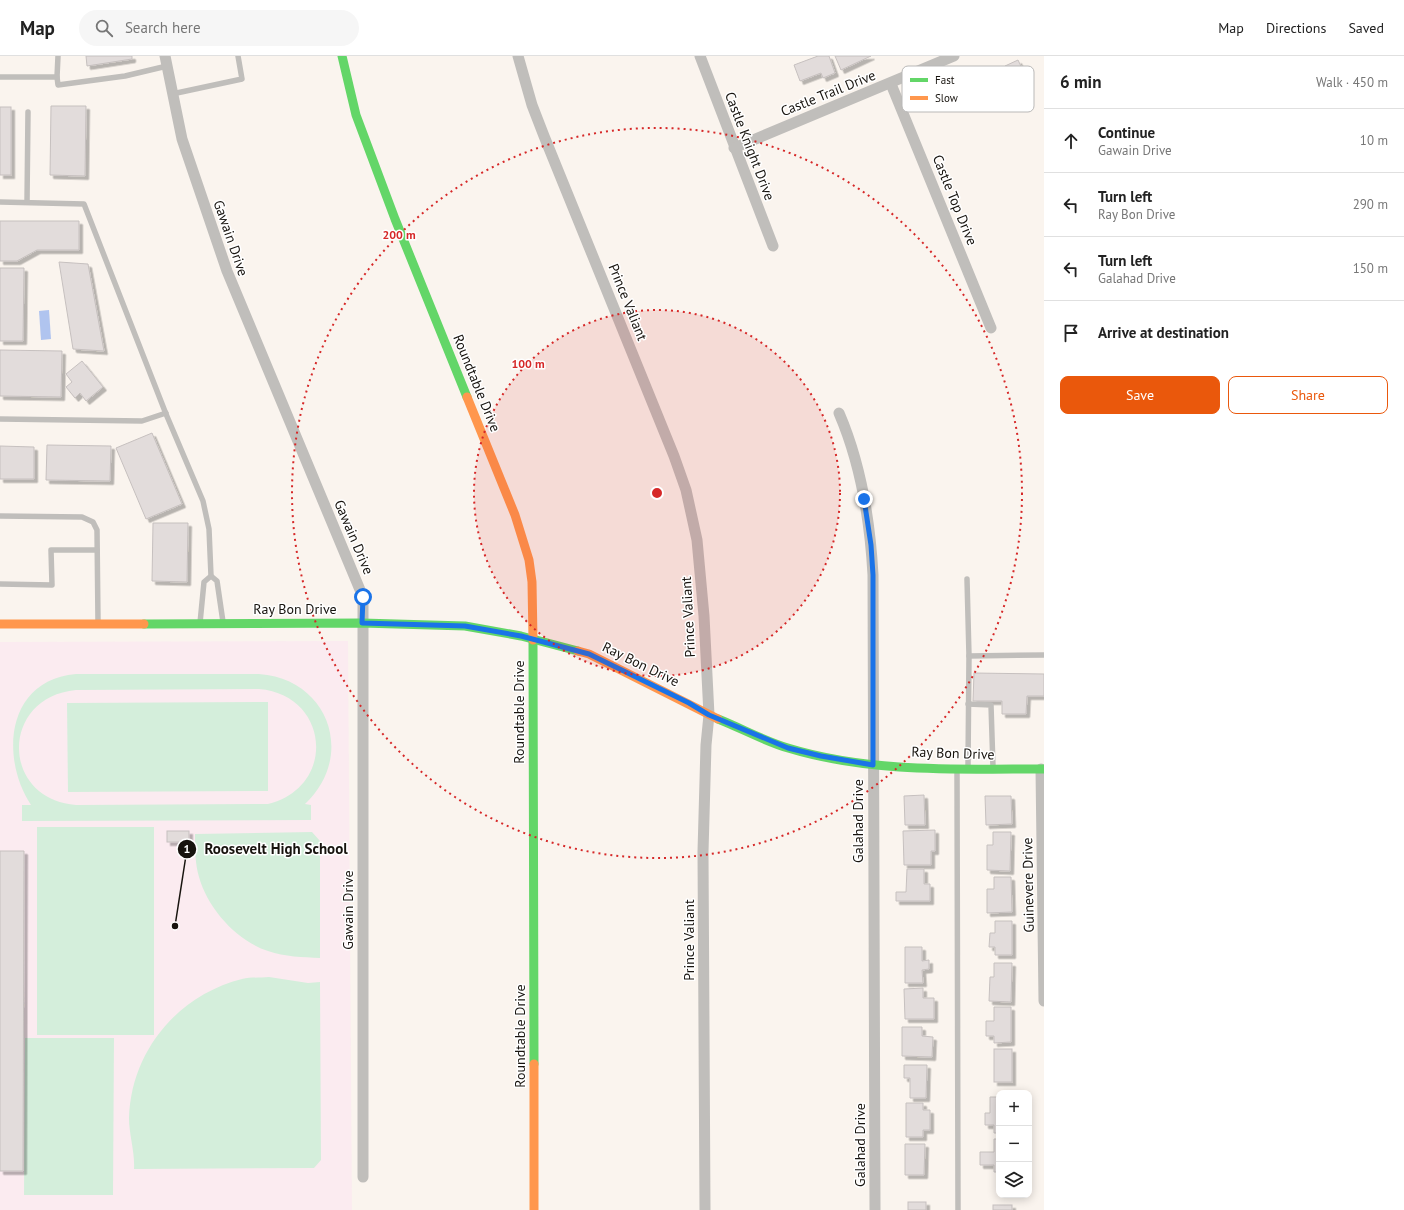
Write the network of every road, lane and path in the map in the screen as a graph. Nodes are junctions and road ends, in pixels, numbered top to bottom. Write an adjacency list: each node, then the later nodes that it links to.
1 (58, 56): 10 (lane)
2 (238, 56): 13 (lane)
3 (342, 56): 35 (street, Roundtable Drive)
4 (518, 56): 39 (street, Prince Valiant)
5 (700, 56): 17 (street, Castle Knight Drive)
6 (954, 56): 8 (street, Castle Trail Drive)
7 (166, 61): 10 (lane); 13 (street, Gawain Drive)
8 (932, 66)
9 (0, 77): 10 (lane)
10 (57, 77)
11 (902, 79): 12 (street, Castle Trail Drive)
12 (891, 84): 14 (street, Castle Top Drive); 17 (street, Castle Trail Drive)
13 (172, 94): 30 (street, Gawain Drive)
14 (902, 111)
15 (28, 112): 19 (lane)
16 (902, 112): 21 (street, Castle Top Drive)
17 (734, 148): 20 (street, Castle Knight Drive)
18 (0, 202): 19 (lane)
19 (27, 202): 22 (lane)
20 (773, 246)
21 (991, 328)
22 (166, 413): 24 (lane); 27 (lane)
23 (839, 413): 40 (street, Galahad Drive)
24 (0, 420)
25 (0, 516): 26 (lane)
26 (97, 550): 29 (lane); 32 (lane)
27 (211, 576): 33 (lane); 34 (lane)
28 (967, 579): 37 (lane)
29 (0, 584)
30 (362, 623): 34 (street, Ray Bon Drive); 35 (street, Ray Bon Drive); 46 (street, Gawain Drive)
31 (0, 624): 32 (street, Ray Bon Drive)
32 (98, 624): 33 (street, Ray Bon Drive)
33 (200, 624): 34 (street, Ray Bon Drive)
34 (223, 624)
35 (533, 639): 39 (street, Ray Bon Drive); 47 (street, Roundtable Drive)
36 (1044, 655): 37 (lane)
37 (969, 656): 38 (lane)
38 (968, 704): 42 (lane); 43 (lane)
39 (709, 715): 40 (street, Ray Bon Drive); 48 (street, Prince Valiant)
40 (873, 765): 41 (street, Ray Bon Drive); 49 (street, Galahad Drive)
41 (957, 768): 42 (street, Ray Bon Drive); 50 (lane)
42 (968, 769): 43 (street, Ray Bon Drive)
43 (994, 769): 44 (street, Ray Bon Drive)
44 (1043, 769): 45 (street, Guinevere Drive)
45 (1044, 1001)
46 (363, 1177)
47 (534, 1210)
48 (705, 1210)
49 (875, 1210)
50 (958, 1210)

